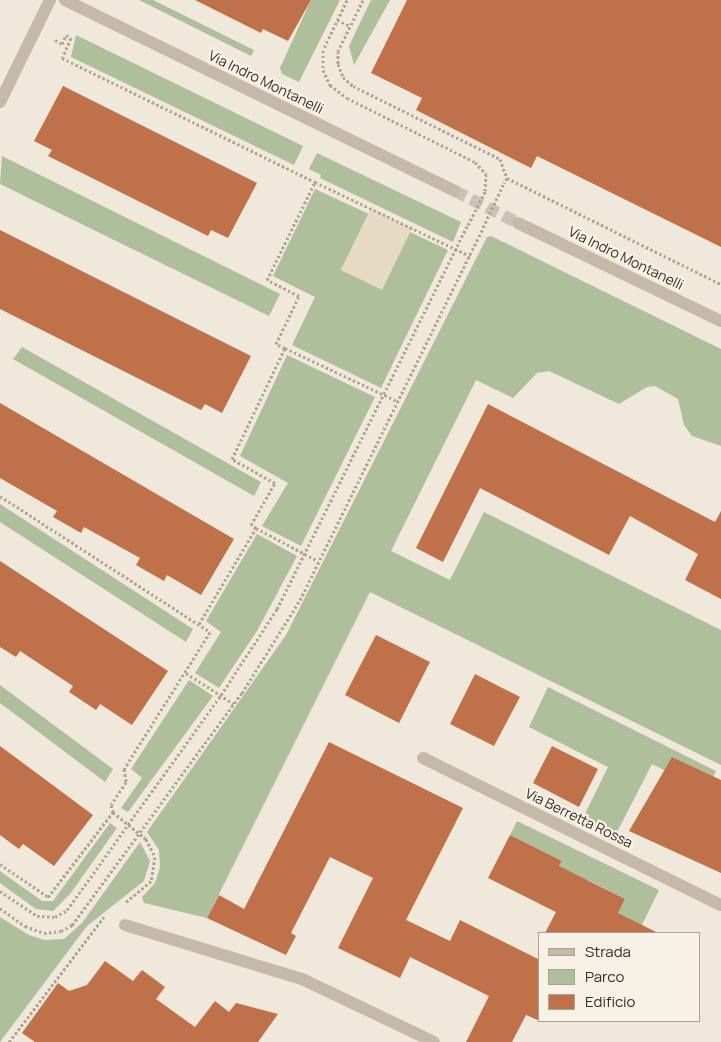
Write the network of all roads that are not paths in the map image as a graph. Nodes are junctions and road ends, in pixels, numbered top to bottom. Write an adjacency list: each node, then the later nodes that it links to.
1 (50, 0): 3 (street)
2 (65, 0): 4 (street, Via Indro Montanelli)
3 (0, 102)
4 (455, 191)
5 (518, 223): 6 (street, Via Indro Montanelli)
6 (721, 321)
7 (423, 758): 8 (street, Via Berretta Rossa)
8 (721, 905)
9 (124, 925): 10 (street)
10 (434, 1042)

